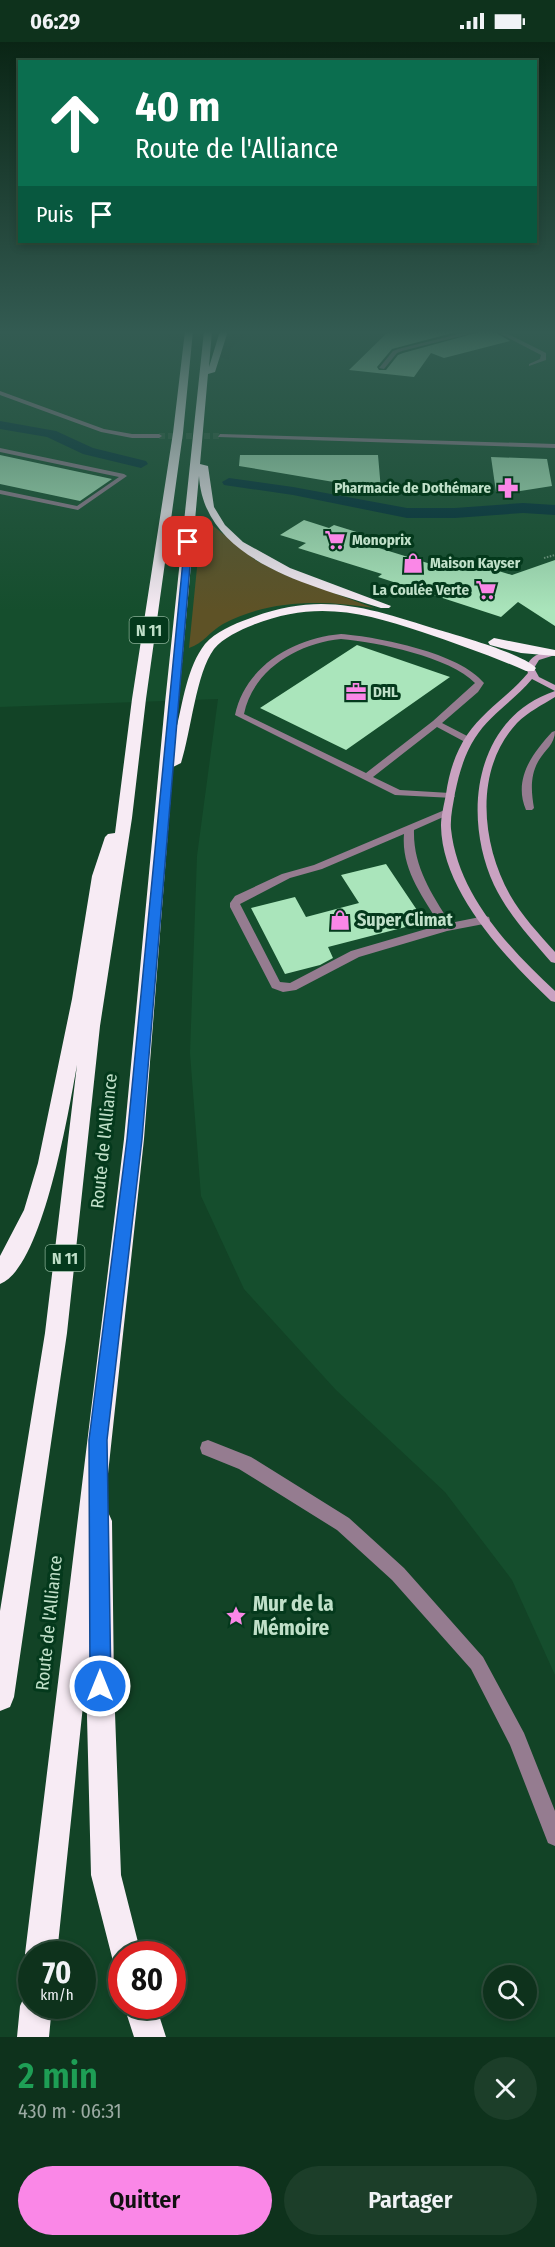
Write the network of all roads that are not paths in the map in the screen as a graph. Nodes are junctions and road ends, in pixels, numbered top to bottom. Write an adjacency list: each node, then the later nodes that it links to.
1 (84, 424): 4 (street)
2 (179, 424): 22 (highway, Route de l'Alliance / N 11)
3 (199, 424): 8 (highway, Route de l'Alliance / N 11)
4 (159, 436)
5 (220, 436): 6 (street)
6 (555, 446)
7 (0, 450): 9 (street)
8 (197, 450): 10 (highway); 18 (highway, Route de l'Alliance / N 11)
9 (0, 492)
10 (553, 653): 11 (main road)
11 (531, 671): 12 (main road); 16 (main road); 18 (highway)
12 (555, 688)
13 (555, 694): 26 (main road)
14 (436, 723): 16 (street); 17 (street); 17 (street)
15 (555, 734): 20 (street)
16 (468, 740): 19 (main road)
17 (367, 777): 19 (street)
18 (166, 784): 29 (highway, Route de l'Alliance / N 11)
19 (450, 796): 21 (main road)
20 (529, 808)
21 (447, 812): 23 (street); 24 (main road)
22 (125, 818): 28 (highway); 31 (highway, Route de l'Alliance / N 11)
23 (409, 830): 25 (street); 25 (street)
24 (485, 920): 25 (street); 27 (main road)
25 (447, 927)
26 (555, 959)
27 (555, 998)
28 (0, 1274)
29 (98, 1440): 33 (highway, Route de l'Alliance / N 11); 34 (highway)
30 (208, 1448): 32 (street)
31 (0, 1697)
32 (555, 1836)
33 (42, 1941)
34 (122, 1941)
35 (35, 2019): 37 (highway)
36 (144, 2019): 38 (highway)
37 (33, 2037)
38 (150, 2037)

